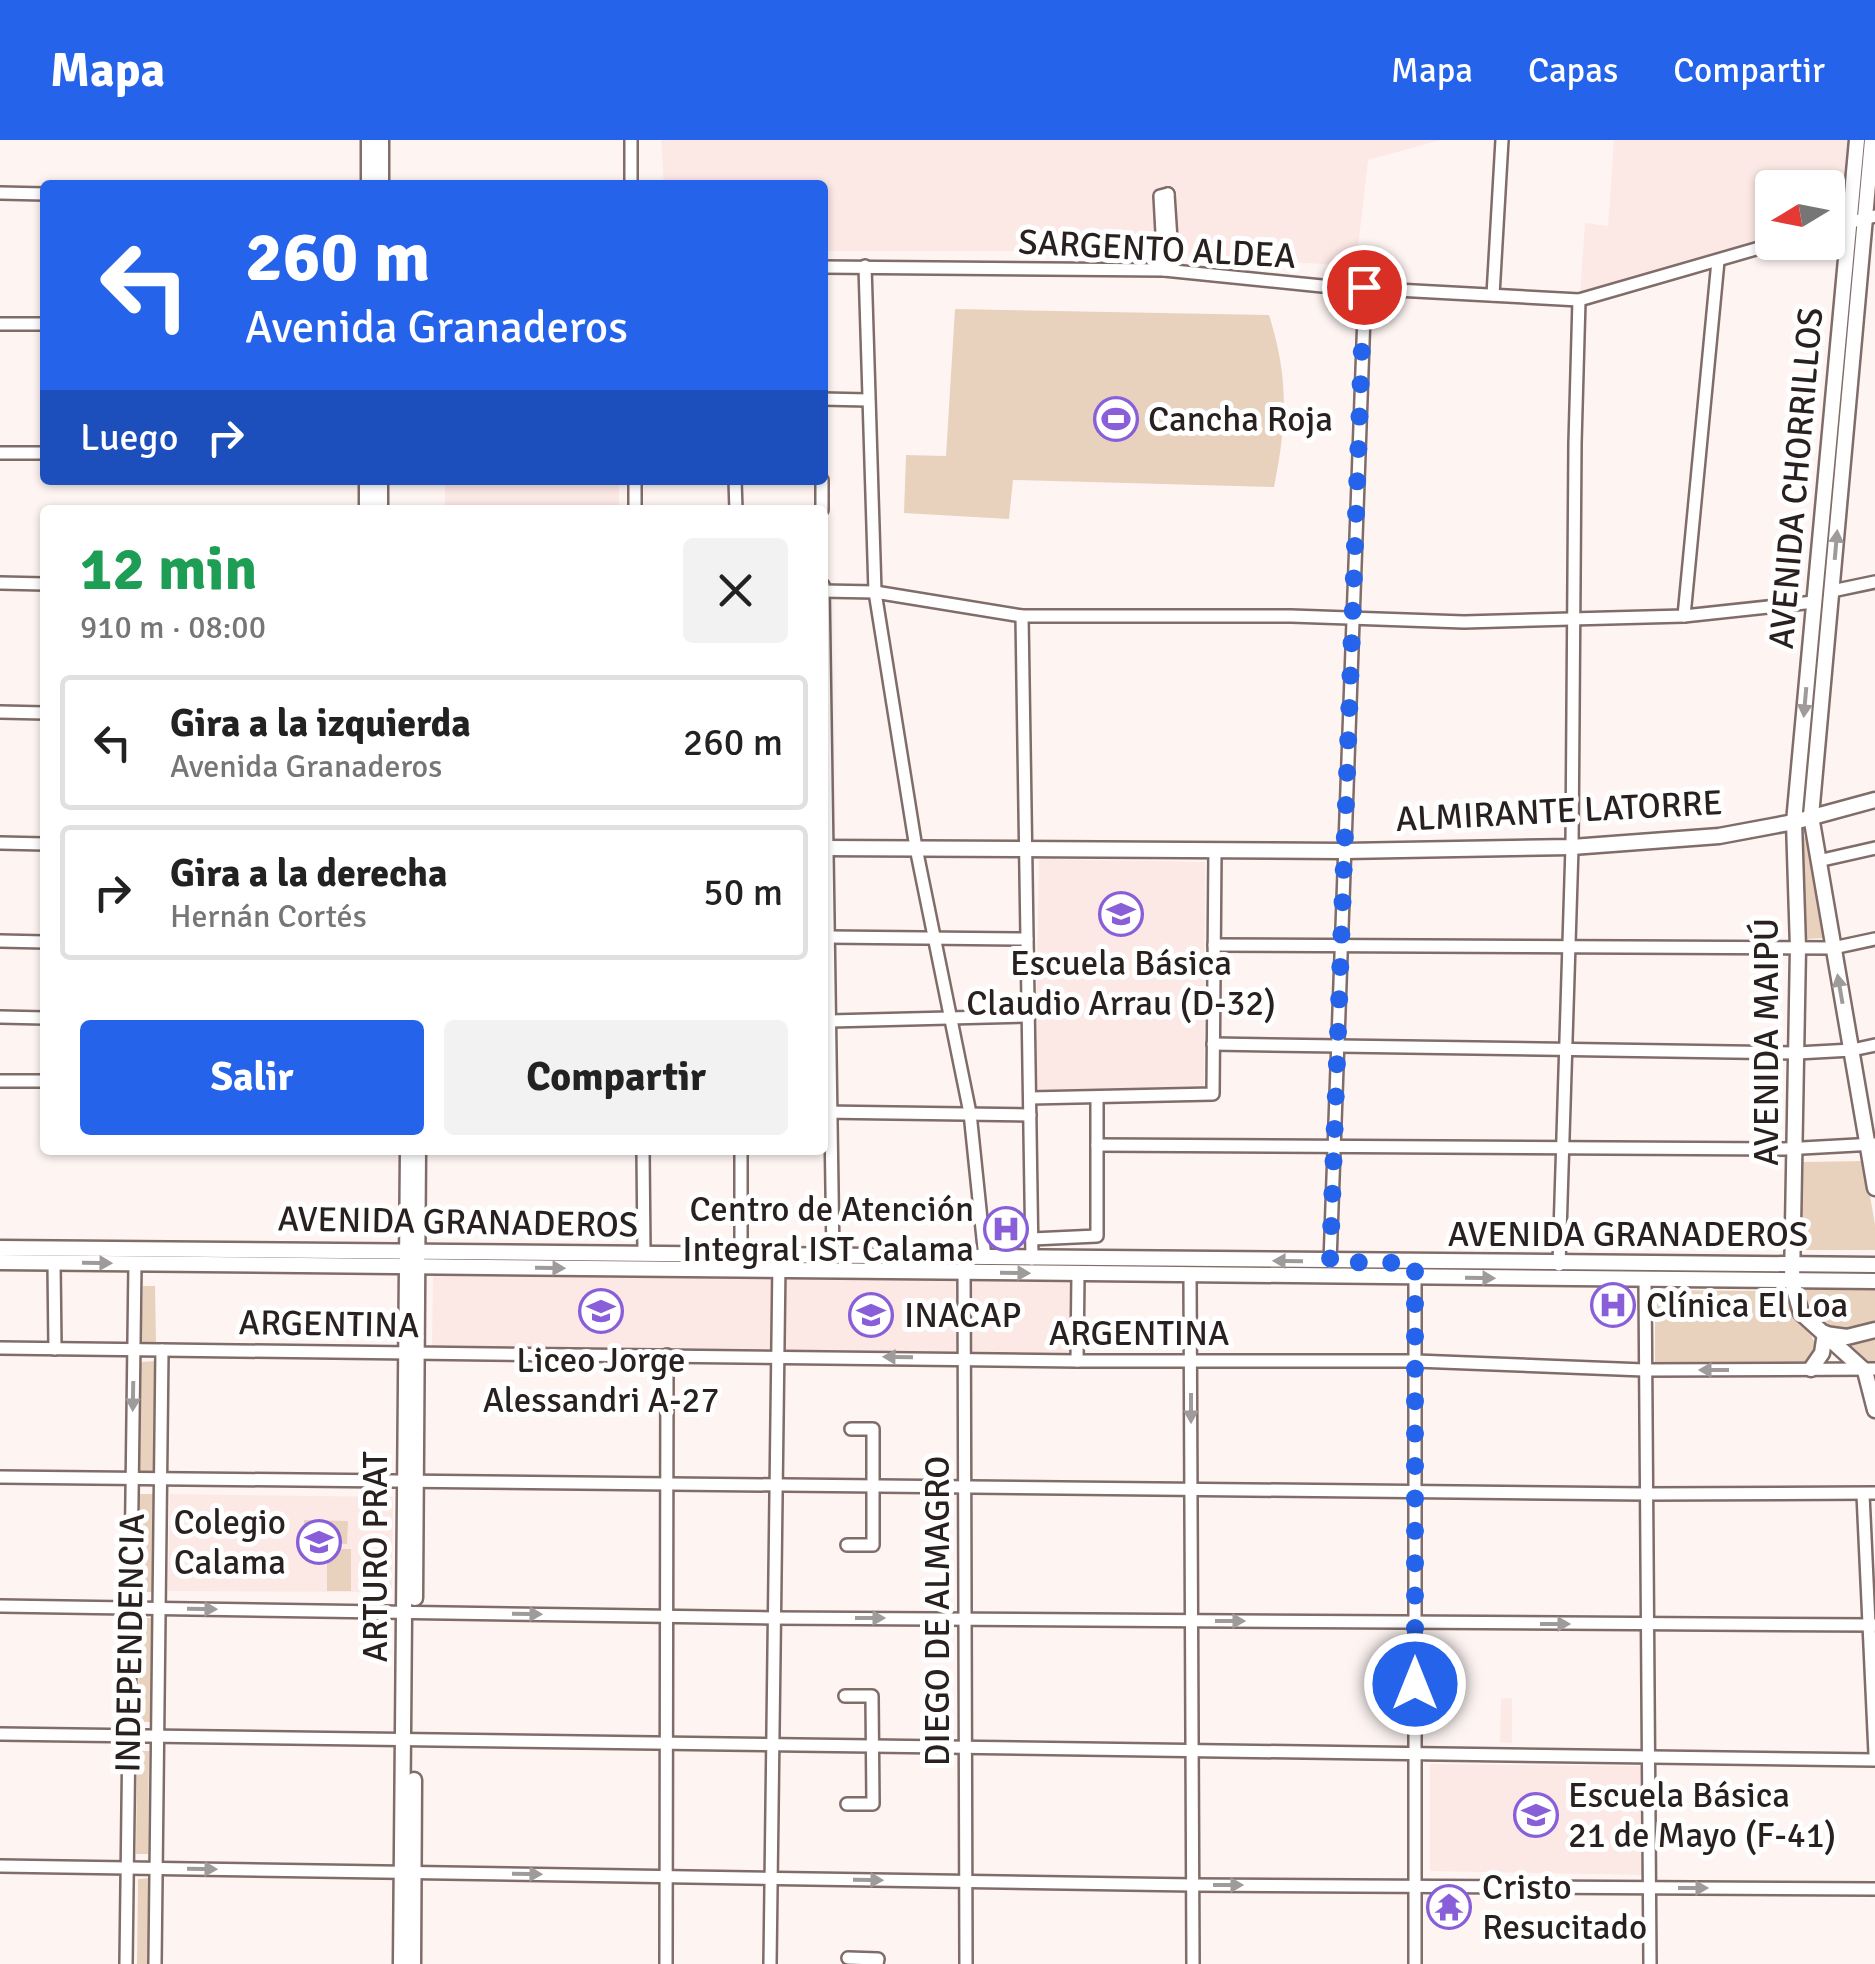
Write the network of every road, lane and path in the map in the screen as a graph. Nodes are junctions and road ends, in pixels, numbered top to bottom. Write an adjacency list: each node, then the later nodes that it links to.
1 (369, 140): 7 (main road)
2 (381, 140): 8 (main road)
3 (631, 140): 9 (street)
4 (1502, 140): 19 (street)
5 (1856, 140): 12 (main road, AVENIDA CHORRILLOS)
6 (1872, 140): 12 (main road)
7 (369, 180)
8 (381, 180)
9 (631, 180)
10 (0, 193): 11 (street)
11 (40, 194)
12 (1863, 219): 25 (main road, AVENIDA CHORRILLOS)
13 (1755, 249): 14 (street, SARGENTO ALDEA)
14 (1718, 260): 20 (street, SARGENTO ALDEA); 36 (street)
15 (864, 266): 16 (street, SARGENTO ALDEA); 17 (street, SARGENTO ALDEA); 24 (street)
16 (828, 267)
17 (1168, 270): 17 (street); 18 (street, SARGENTO ALDEA)
18 (1364, 287): 19 (street, SARGENTO ALDEA); 37 (street)
19 (1492, 296): 20 (street, SARGENTO ALDEA)
20 (1580, 300): 38 (street)
21 (0, 324): 22 (street)
22 (40, 324)
23 (828, 398): 24 (street)
24 (868, 400): 33 (street)
25 (1839, 421): 32 (main road, AVENIDA CHORRILLOS, one-way to 25); 34 (main road, AVENIDA CHORRILLOS)
26 (0, 453): 27 (street)
27 (40, 453)
28 (1875, 582): 32 (street)
29 (0, 583): 30 (street)
30 (40, 584)
31 (828, 588): 33 (street)
32 (1832, 590): 42 (main road, AVENIDA CHORRILLOS)
33 (875, 592): 35 (street); 48 (street)
34 (1814, 602): 36 (street); 43 (main road, AVENIDA CHORRILLOS, one-way to 43)
35 (1022, 616): 37 (street); 50 (street)
36 (1684, 616): 38 (street)
37 (1353, 618): 38 (street); 52 (street)
38 (1574, 618): 46 (street)
39 (0, 712): 40 (street)
40 (40, 713)
41 (1875, 800): 42 (main road, ALMIRANTE LATORRE)
42 (1811, 816): 43 (main road, ALMIRANTE LATORRE); 53 (main road, AVENIDA MAIPÚ)
43 (1794, 822): 46 (main road, ALMIRANTE LATORRE); 63 (main road, AVENIDA MAIPÚ)
44 (0, 844): 45 (street)
45 (40, 844)
46 (1572, 847): 52 (main road, ALMIRANTE LATORRE); 62 (street)
47 (828, 848): 48 (main road, ALMIRANTE LATORRE)
48 (916, 848): 50 (main road, ALMIRANTE LATORRE); 55 (street)
49 (1875, 848): 53 (street)
50 (1026, 849): 51 (main road, ALMIRANTE LATORRE); 56 (street)
51 (1215, 850): 52 (main road, ALMIRANTE LATORRE); 60 (street)
52 (1344, 851): 61 (street)
53 (1818, 861): 64 (main road, AVENIDA MAIPÚ)
54 (828, 937): 55 (street); 69 (street)
55 (936, 938): 56 (street); 68 (street)
56 (1027, 939): 65 (street)
57 (1875, 939): 64 (street)
58 (0, 941): 59 (street)
59 (40, 942)
60 (1214, 945): 61 (street); 70 (street)
61 (1341, 946): 62 (street); 72 (street)
62 (1569, 947): 63 (street); 73 (street)
63 (1798, 948): 64 (street); 75 (main road, AVENIDA MAIPÚ)
64 (1833, 948): 74 (main road, AVENIDA MAIPÚ, one-way to 64)
65 (1028, 1016): 68 (street); 80 (street)
66 (0, 1017): 67 (street)
67 (40, 1018)
68 (952, 1018): 69 (street); 82 (street)
69 (830, 1021): 78 (street)
70 (1213, 1044): 72 (street); 79 (street)
71 (1875, 1045): 74 (street)
72 (1338, 1046): 73 (street); 87 (street)
73 (1567, 1048): 75 (street); 88 (street)
74 (1852, 1050): 75 (street); 86 (main road, AVENIDA MAIPÚ)
75 (1797, 1052): 89 (main road, AVENIDA MAIPÚ)
76 (0, 1080): 77 (street)
77 (40, 1081)
78 (828, 1082)
79 (1097, 1096): 80 (street); 85 (street)
80 (1030, 1098): 83 (street)
81 (828, 1112): 82 (street)
82 (970, 1113): 83 (street); 100 (street)
83 (1030, 1115): 95 (street)
84 (828, 1136): 99 (street)
85 (1097, 1144): 87 (street); 95 (street)
86 (1871, 1145): 89 (street); 94 (main road, AVENIDA MAIPÚ)
87 (1334, 1146): 88 (street); 104 (street)
88 (1563, 1148): 89 (street); 108 (street)
89 (1796, 1149): 109 (main road, AVENIDA MAIPÚ)
90 (408, 1155): 101 (main road, ARTURO PRAT)
91 (418, 1155): 101 (main road, ARTURO PRAT)
92 (642, 1155): 97 (street)
93 (741, 1155): 98 (street)
94 (1875, 1188)
95 (1032, 1238): 102 (street)
96 (0, 1248): 101 (main road, AVENIDA GRANADEROS)
97 (644, 1254): 98 (main road, AVENIDA GRANADEROS); 101 (main road, AVENIDA GRANADEROS)
98 (740, 1255): 106 (main road, AVENIDA GRANADEROS)
99 (833, 1256): 106 (main road, AVENIDA GRANADEROS); 111 (main road, AVENIDA GRANADEROS)
100 (985, 1258): 102 (main road, AVENIDA GRANADEROS); 111 (main road, AVENIDA GRANADEROS)
101 (412, 1259): 106 (main road, AVENIDA GRANADEROS, one-way to 106); 107 (main road, AVENIDA GRANADEROS); 124 (main road, ARTURO PRAT)
102 (1032, 1259): 104 (main road, AVENIDA GRANADEROS, one-way to 102)
103 (0, 1262): 105 (main road, AVENIDA GRANADEROS)
104 (1330, 1262): 112 (main road, AVENIDA GRANADEROS)
105 (54, 1263): 107 (main road, AVENIDA GRANADEROS, one-way to 107); 121 (street)
106 (779, 1263): 111 (main road, AVENIDA GRANADEROS); 126 (street)
107 (135, 1264): 122 (street, INDEPENDENCIA)
108 (1559, 1264): 109 (main road, AVENIDA GRANADEROS); 112 (main road, AVENIDA GRANADEROS)
109 (1793, 1264): 110 (main road, AVENIDA GRANADEROS); 117 (main road, AVENIDA MAIPÚ)
110 (1875, 1265)
111 (964, 1266): 113 (main road, AVENIDA GRANADEROS, one-way to 113); 127 (street, DIEGO DE ALMAGRO)
112 (1415, 1270): 114 (main road, AVENIDA GRANADEROS); 115 (main road, AVENIDA GRANADEROS, one-way to 115); 128 (street)
113 (1078, 1274): 114 (main road, AVENIDA GRANADEROS); 129 (street)
114 (1190, 1275): 130 (street)
115 (1645, 1280): 117 (main road, AVENIDA GRANADEROS); 131 (street)
116 (1875, 1281): 117 (main road, AVENIDA GRANADEROS)
117 (1792, 1282): 119 (main road)
118 (1875, 1330): 119 (main road)
119 (1824, 1334): 132 (main road); 133 (main road)
120 (0, 1348): 121 (street)
121 (55, 1349): 122 (street)
122 (134, 1350): 123 (street); 137 (street, INDEPENDENCIA, one-way to 137)
123 (162, 1350): 124 (street, ARGENTINA); 138 (street, INDEPENDENCIA)
124 (412, 1352): 125 (street, ARGENTINA); 139 (main road, ARTURO PRAT)
125 (667, 1354): 126 (street, ARGENTINA); 140 (street)
126 (777, 1355): 127 (street, ARGENTINA, one-way to 126); 141 (street)
127 (962, 1358): 129 (street, ARGENTINA); 143 (street, DIEGO DE ALMAGRO)
128 (1416, 1360): 130 (street, ARGENTINA); 131 (street, ARGENTINA); 145 (street)
129 (1077, 1361): 130 (street, ARGENTINA)
130 (1190, 1362): 144 (street, one-way to 144)
131 (1644, 1370): 132 (street, ARGENTINA, one-way to 131); 146 (street)
132 (1811, 1370): 133 (street, ARGENTINA)
133 (1870, 1370): 134 (main road)
134 (1875, 1410)
135 (851, 1429): 142 (street)
136 (0, 1478): 137 (street)
137 (132, 1479): 138 (street); 150 (street, INDEPENDENCIA)
138 (160, 1480): 139 (street); 151 (street, INDEPENDENCIA)
139 (411, 1483): 140 (street); 152 (main road, ARTURO PRAT)
140 (667, 1485): 141 (street); 153 (street)
141 (774, 1486): 142 (street); 154 (street)
142 (872, 1487): 143 (street); 148 (street)
143 (965, 1488): 144 (street); 155 (street, DIEGO DE ALMAGRO)
144 (1191, 1489): 145 (street); 156 (street)
145 (1416, 1491): 146 (street); 157 (street)
146 (1646, 1494): 147 (street); 158 (street)
147 (1869, 1494): 159 (street)
148 (847, 1545)
149 (0, 1606): 150 (street)
150 (130, 1608): 151 (street); 162 (street, INDEPENDENCIA)
151 (158, 1608): 152 (street, one-way to 152); 163 (street, INDEPENDENCIA)
152 (411, 1612): 153 (street, one-way to 153); 164 (main road, ARTURO PRAT)
153 (667, 1616): 154 (street); 165 (street)
154 (772, 1618): 155 (street, one-way to 155); 166 (street)
155 (965, 1619): 156 (street); 168 (street, DIEGO DE ALMAGRO)
156 (1192, 1621): 157 (street, one-way to 157); 169 (street)
157 (1415, 1622): 158 (street, one-way to 158); 170 (street)
158 (1647, 1624): 159 (street); 172 (street)
159 (1872, 1626): 171 (street)
160 (845, 1696): 167 (street)
161 (0, 1734): 162 (street)
162 (129, 1736): 163 (street); 175 (street, INDEPENDENCIA)
163 (157, 1736): 164 (street); 176 (street, INDEPENDENCIA)
164 (410, 1740): 165 (street); 177 (main road, ARTURO PRAT)
165 (667, 1744): 166 (street); 178 (street)
166 (771, 1745): 167 (street); 179 (street)
167 (873, 1747): 168 (street); 173 (street)
168 (966, 1748): 169 (street); 180 (street, DIEGO DE ALMAGRO)
169 (1193, 1752): 170 (street); 181 (street)
170 (1416, 1755): 172 (street); 182 (street)
171 (1875, 1757): 172 (street)
172 (1648, 1758): 183 (street)
173 (846, 1804)
174 (0, 1866): 175 (street)
175 (127, 1868): 176 (street); 186 (street, INDEPENDENCIA)
176 (155, 1868): 177 (street, one-way to 177); 187 (street, INDEPENDENCIA)
177 (409, 1873): 178 (street, one-way to 178); 188 (main road, ARTURO PRAT); 189 (main road, ARTURO PRAT)
178 (667, 1877): 179 (street); 190 (street)
179 (770, 1878): 180 (street, one-way to 180); 191 (street)
180 (966, 1882): 181 (street); 193 (street, DIEGO DE ALMAGRO)
181 (1193, 1885): 182 (street, one-way to 182); 194 (street)
182 (1415, 1885): 183 (street); 195 (street)
183 (1649, 1888): 184 (street, one-way to 184); 196 (street)
184 (1875, 1889)
185 (848, 1958): 192 (street)
186 (126, 1964)
187 (155, 1964)
188 (402, 1964)
189 (414, 1964)
190 (666, 1964)
191 (770, 1964)
192 (878, 1964)
193 (966, 1964)
194 (1193, 1964)
195 (1415, 1964)
196 (1650, 1964)

